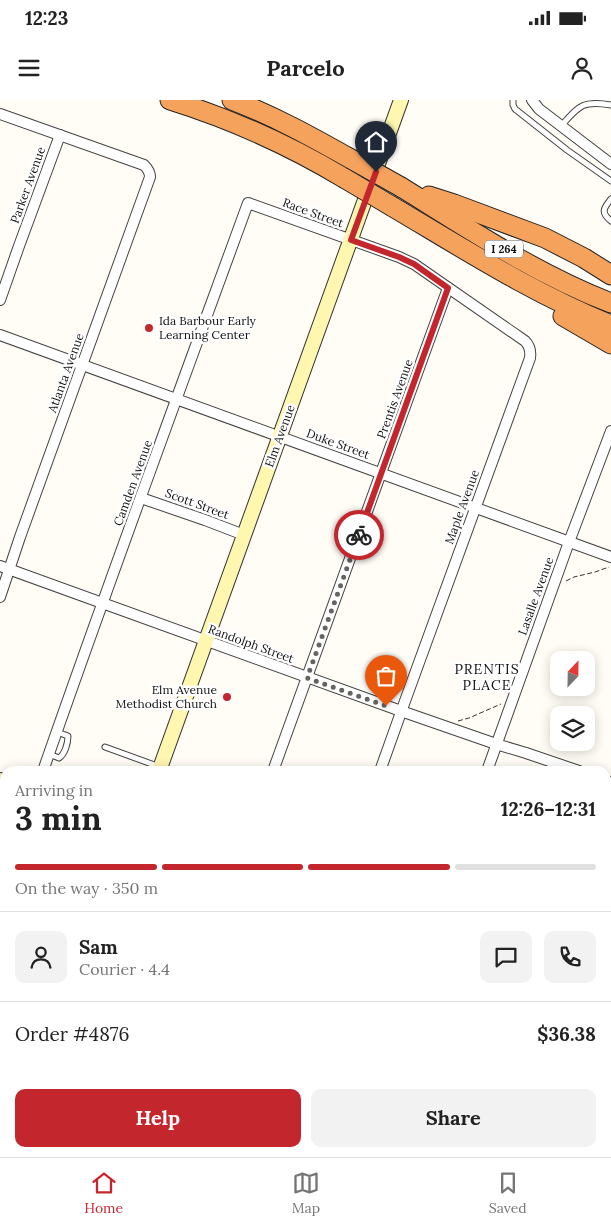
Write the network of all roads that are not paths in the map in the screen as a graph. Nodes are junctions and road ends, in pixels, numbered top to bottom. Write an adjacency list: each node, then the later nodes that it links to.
1 (170, 100): 17 (highway, I 264, bridge)
2 (232, 100): 12 (highway, I 264, bridge)
3 (401, 100): 16 (main road, Elm Avenue)
4 (513, 100): 11 (lane)
5 (532, 100): 8 (street)
6 (611, 105): 8 (lane)
7 (0, 114): 9 (street)
8 (561, 126): 10 (street)
9 (60, 135): 20 (street, Parker Avenue); 25 (street, Atlanta Avenue)
10 (611, 164)
11 (611, 181)
12 (401, 187): 18 (highway); 21 (highway, I 264)
13 (611, 198): 15 (lane)
14 (248, 203): 16 (street, Race Street); 26 (street, Camden Avenue)
15 (611, 221)
16 (351, 240): 19 (street, Race Street); 28 (main road, Elm Avenue)
17 (452, 242): 22 (highway, I 264); 24 (highway)
18 (611, 275)
19 (448, 288): 29 (street, Prentis Avenue); 31 (street, Maple Avenue)
20 (0, 300)
21 (611, 303)
22 (611, 325)
23 (0, 335): 25 (street, Duke Street)
24 (611, 344)
25 (83, 365): 26 (street, Duke Street); 35 (street, Atlanta Avenue)
26 (176, 399): 28 (street, Duke Street); 30 (street, Camden Avenue)
27 (611, 431): 33 (street, Lasalle Avenue)
28 (280, 436): 29 (street, Duke Street); 32 (main road, Elm Avenue)
29 (381, 474): 31 (street, Duke Street); 39 (street, Prentis Avenue)
30 (141, 498): 32 (street, Scott Street); 37 (street, Camden Avenue)
31 (475, 508): 33 (street, Duke Street); 40 (street, Maple Avenue)
32 (244, 535): 38 (main road, Elm Avenue)
33 (569, 542): 34 (street, Duke Street); 41 (street, Lasalle Avenue)
34 (611, 557)
35 (5, 568): 36 (street, Atlanta Avenue); 37 (street, Randolph Street)
36 (0, 597)
37 (102, 603): 38 (street, Randolph Street); 43 (street, Camden Avenue)
38 (206, 641): 39 (street, Randolph Street); 45 (main road, Elm Avenue)
39 (307, 678): 40 (street, Randolph Street); 46 (street, Prentis Avenue)
40 (401, 711): 41 (street, Randolph Street); 47 (street, Maple Avenue)
41 (496, 744): 48 (street, Lasalle Avenue); 49 (street, Randolph Street)
42 (105, 747): 44 (lane)
43 (45, 766)
44 (152, 766)
45 (161, 766)
46 (275, 766)
47 (382, 766)
48 (489, 766)
49 (564, 766)

